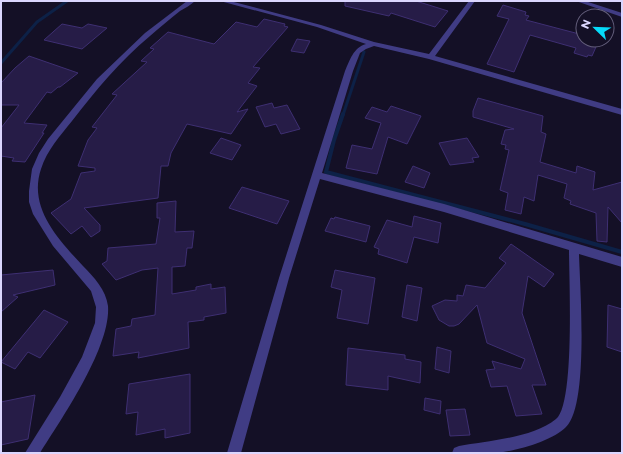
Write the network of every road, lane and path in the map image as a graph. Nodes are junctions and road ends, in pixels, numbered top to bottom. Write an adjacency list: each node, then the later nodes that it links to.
1 (192, 1): 12 (street)
2 (223, 1): 6 (street)
3 (472, 1): 7 (street)
4 (579, 1): 5 (street)
5 (622, 15)
6 (374, 44): 7 (street); 9 (street)
7 (431, 57): 8 (street)
8 (622, 112)
9 (317, 175): 10 (street); 13 (street)
10 (574, 248): 11 (street); 14 (street)
11 (622, 262)
12 (32, 453)
13 (234, 453)
14 (458, 453)

